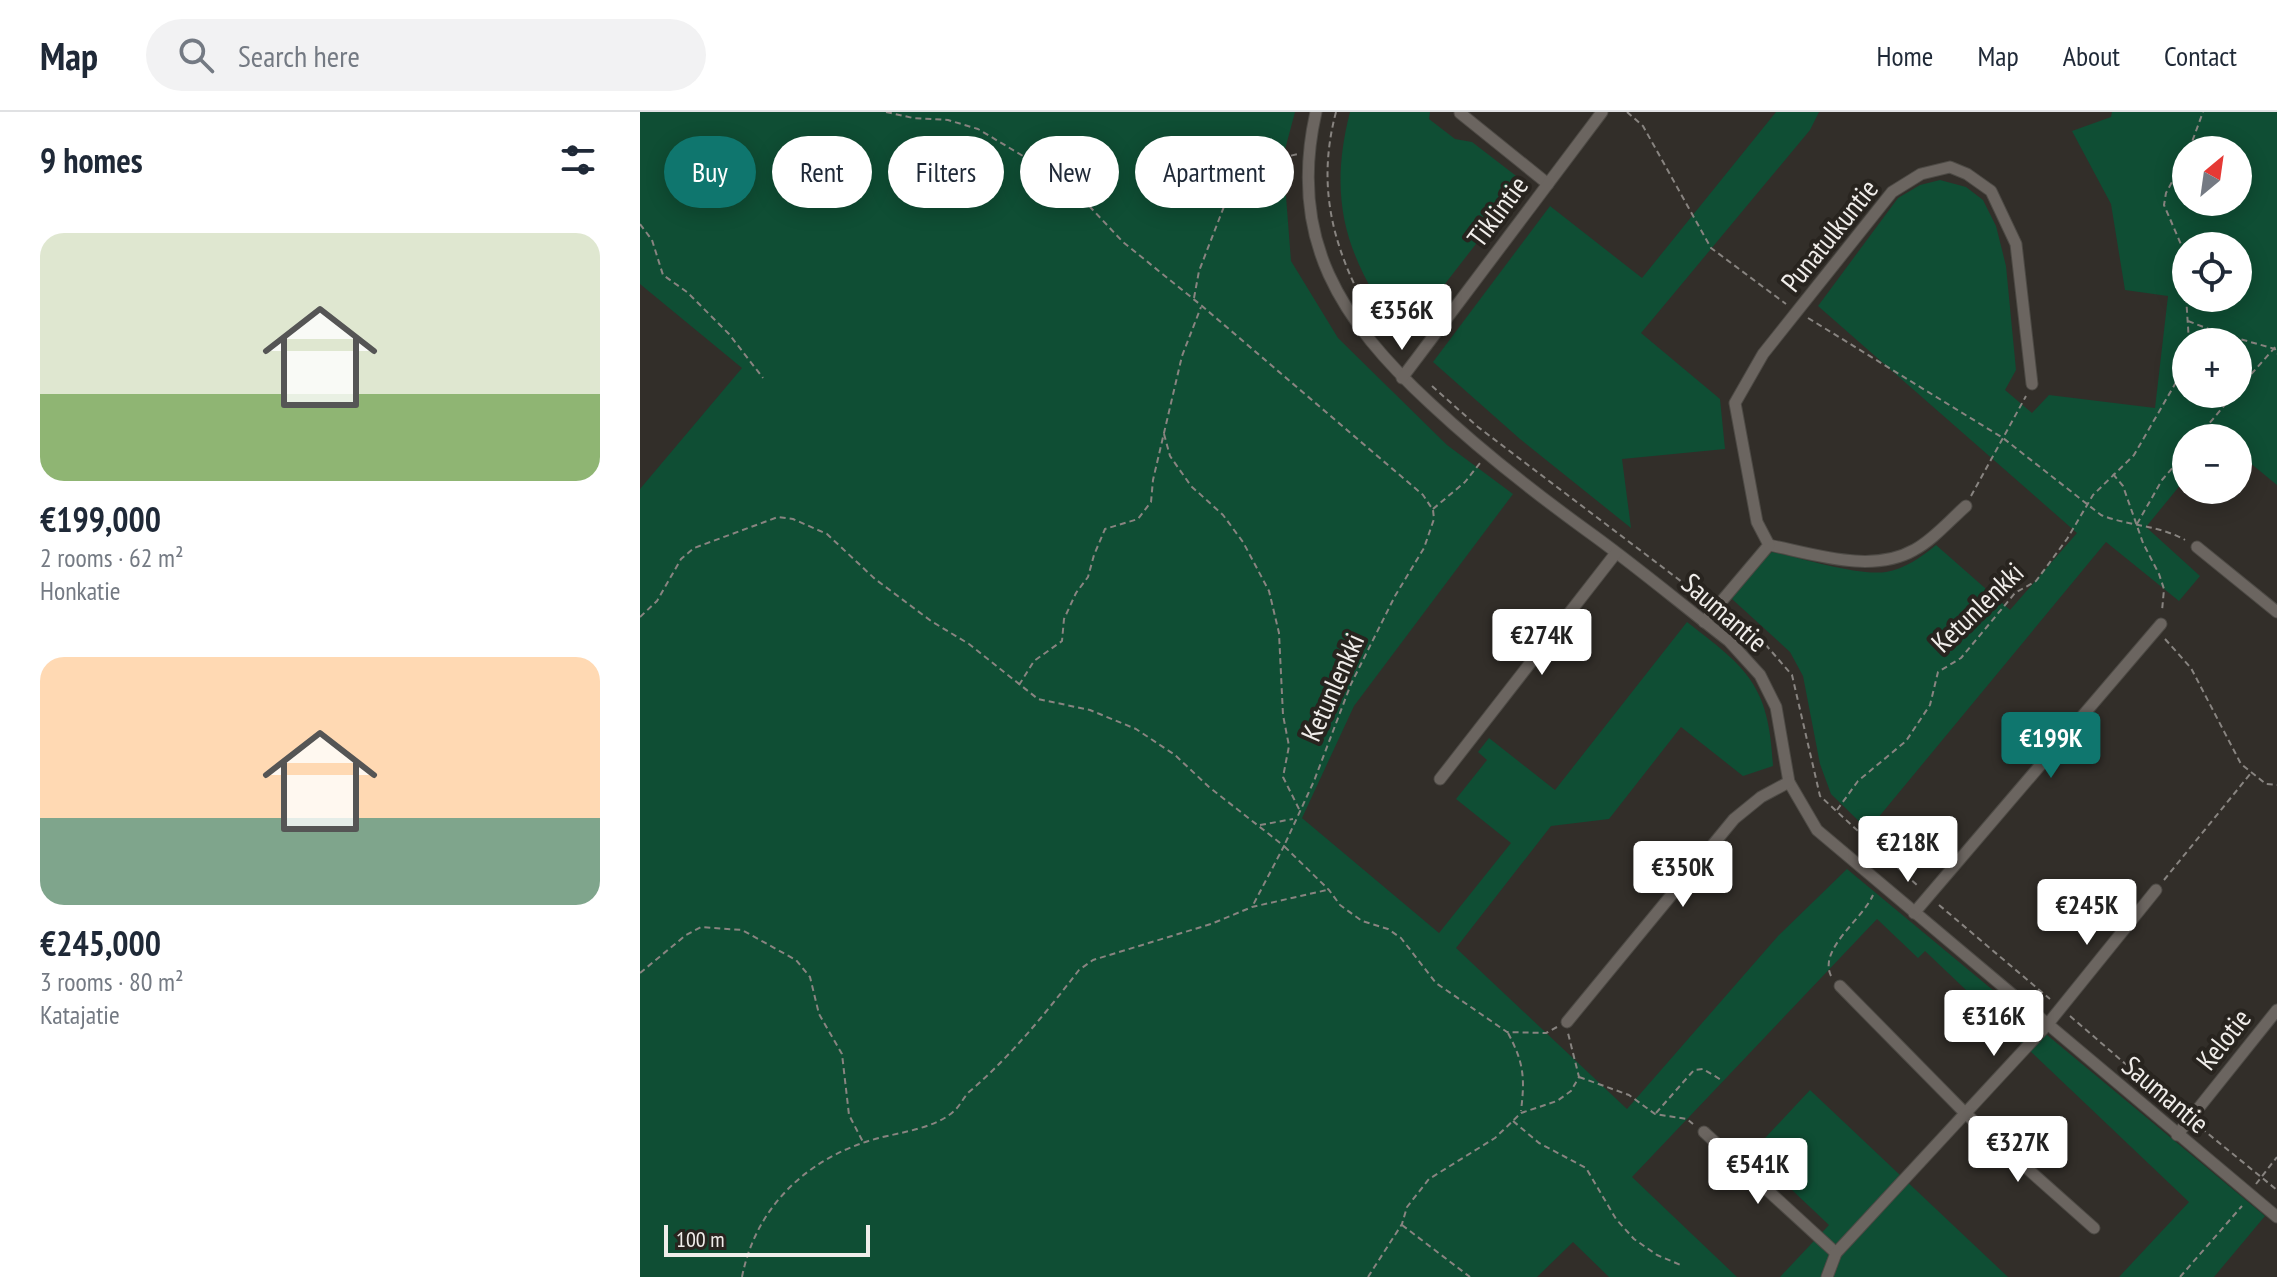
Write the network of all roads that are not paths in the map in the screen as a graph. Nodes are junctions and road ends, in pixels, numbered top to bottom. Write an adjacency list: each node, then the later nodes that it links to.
1 (1316, 112): 5 (street, Saumantie)
2 (1602, 112): 4 (street, Tiklintie)
3 (1460, 113): 4 (street)
4 (1548, 184): 5 (street, Tiklintie)
5 (1402, 378): 10 (street, Saumantie)
6 (2032, 384): 8 (street, Punatulkuntie)
7 (1966, 506): 8 (street)
8 (1769, 545): 12 (street)
9 (2197, 547): 11 (street)
10 (1616, 553): 12 (street, Saumantie); 14 (street)
11 (2277, 612)
12 (1704, 622): 15 (street, Saumantie)
13 (2158, 627): 17 (street)
14 (1440, 779)
15 (1789, 782): 17 (street, Saumantie); 20 (street)
16 (2156, 890): 21 (street)
17 (1914, 913): 21 (street, Saumantie)
18 (1840, 986): 22 (street)
19 (2277, 1010): 24 (street, Kelotie)
20 (1567, 1022)
21 (2047, 1025): 22 (street); 24 (street, Saumantie)
22 (1966, 1114): 26 (street); 27 (street)
23 (1704, 1132): 27 (street)
24 (2177, 1135): 25 (street, Saumantie)
25 (2277, 1217)
26 (2094, 1228)
27 (1836, 1253): 28 (street)
28 (1827, 1277)

